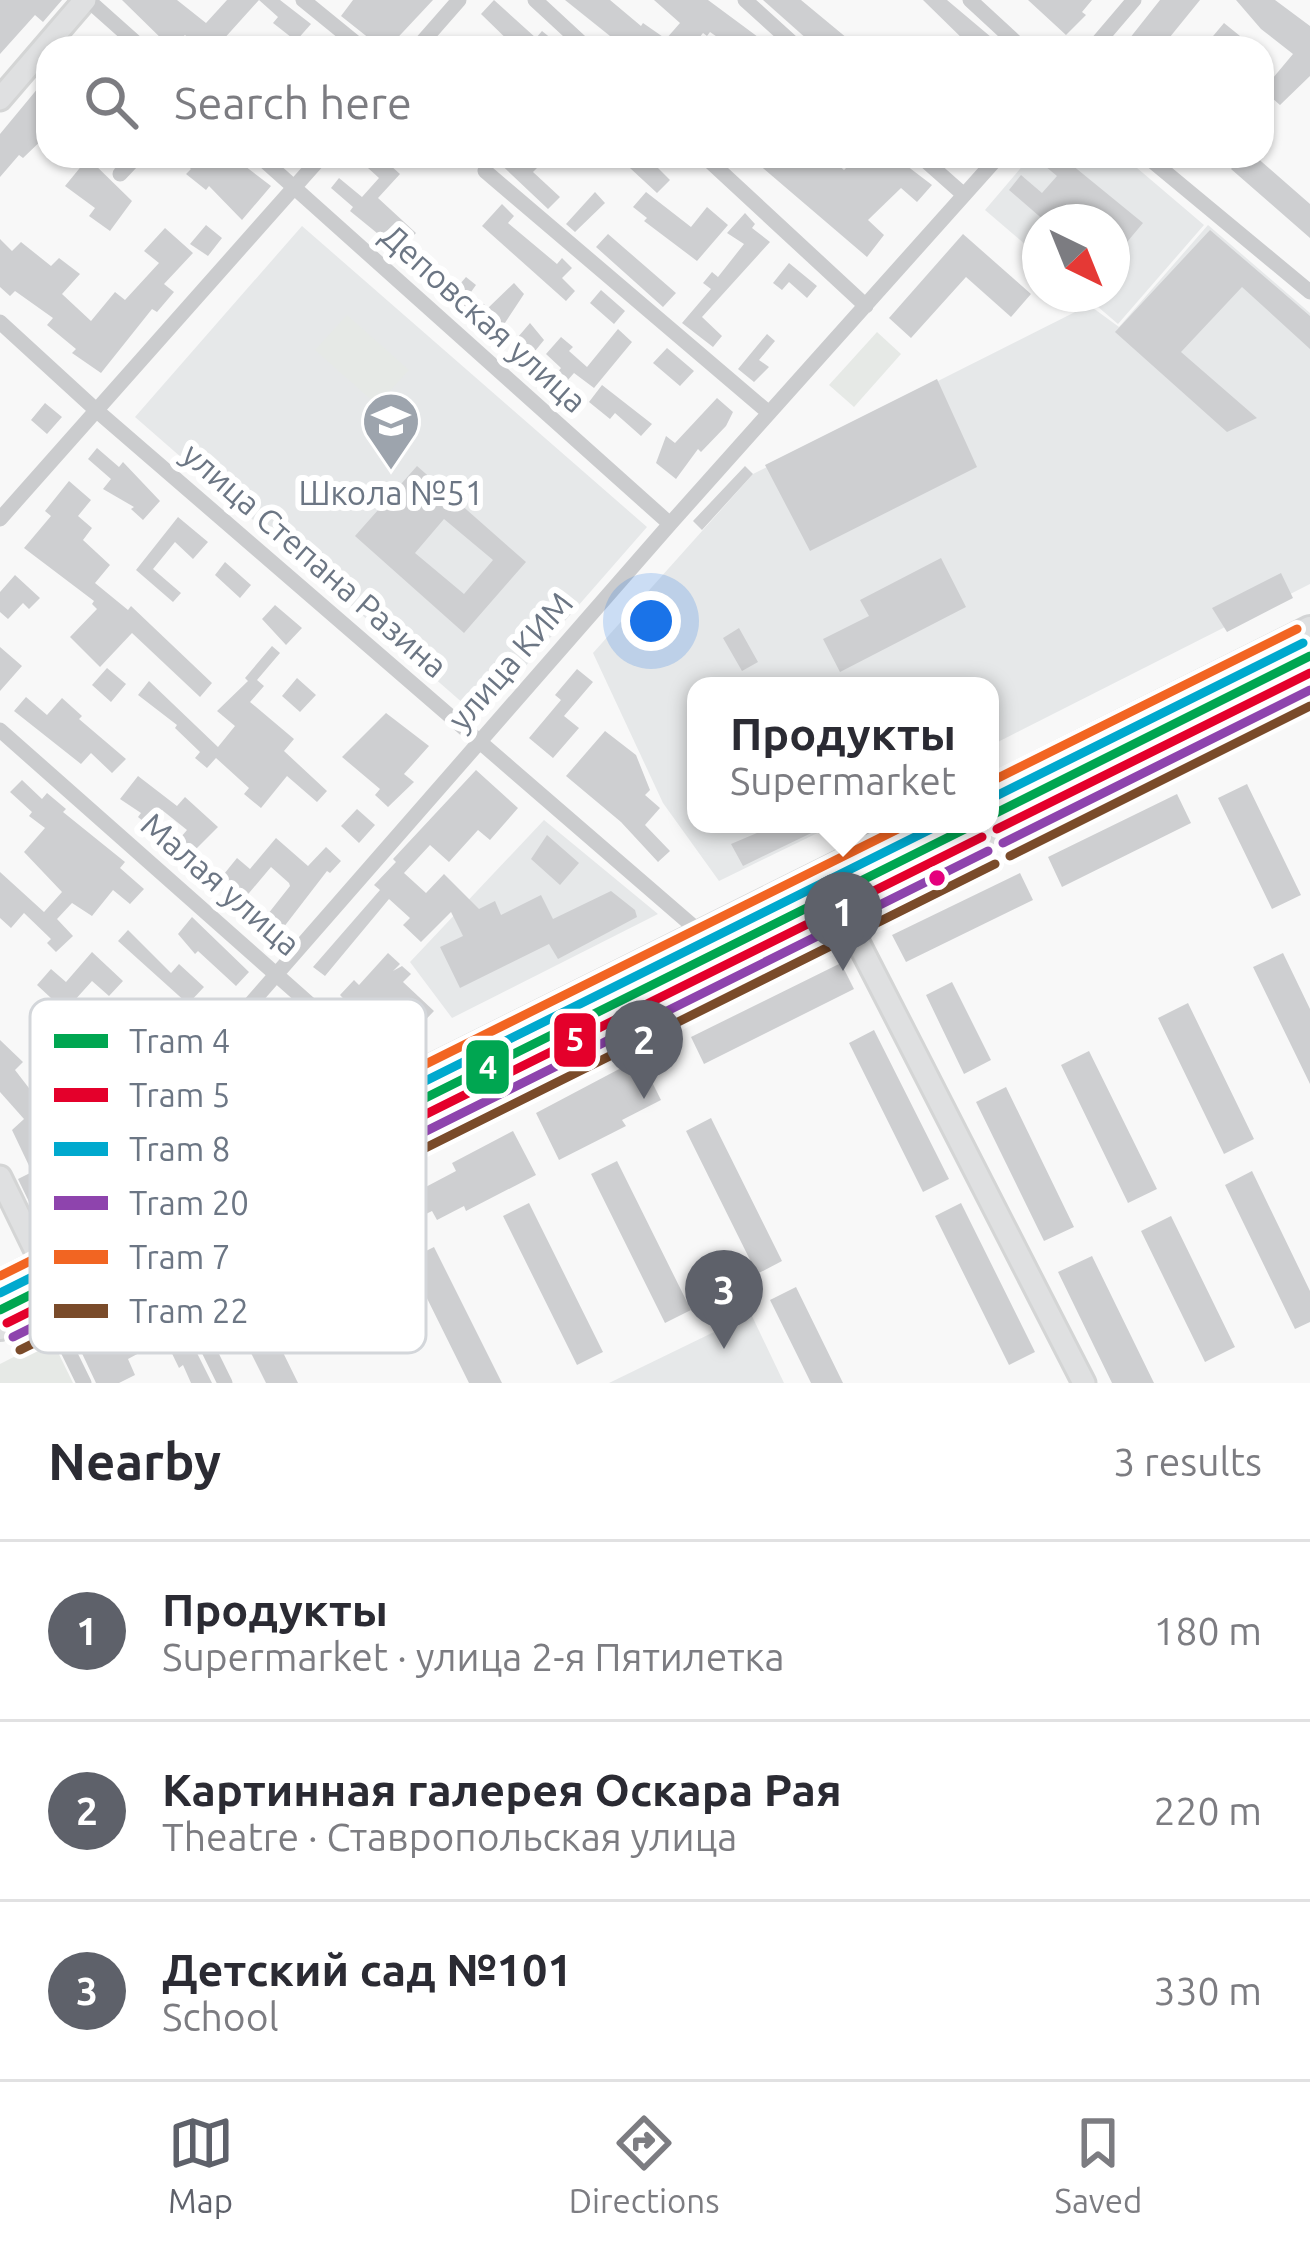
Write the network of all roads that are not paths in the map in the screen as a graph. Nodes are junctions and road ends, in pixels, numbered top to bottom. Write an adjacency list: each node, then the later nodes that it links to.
1 (87, 0): 8 (main road); 9 (street)
2 (303, 0): 10 (street)
3 (459, 0): 11 (street)
4 (535, 0): 12 (street)
5 (746, 0): 13 (street)
6 (970, 0): 14 (street)
7 (1134, 0): 15 (street)
8 (55, 36)
9 (128, 36)
10 (347, 36)
11 (428, 36)
12 (574, 36)
13 (785, 36)
14 (1009, 36)
15 (1103, 36)
16 (36, 58): 17 (main road)
17 (0, 99)
18 (126, 168): 26 (street)
19 (273, 168): 27 (street, Деповская улица)
20 (312, 168): 27 (street)
21 (717, 168): 30 (street)
22 (934, 168): 28 (street)
23 (988, 168): 28 (street, улица КИМ)
24 (1160, 168): 29 (street)
25 (485, 171): 33 (street)
26 (120, 174)
27 (294, 188): 32 (street); 35 (street, Деповская улица)
28 (964, 195): 30 (street, улица КИМ)
29 (1310, 292)
30 (866, 306): 33 (street, улица КИМ)
31 (0, 322): 32 (street, улица Степана Разина)
32 (96, 410): 34 (street); 39 (street, улица Степана Разина)
33 (769, 413): 35 (street, улица КИМ)
34 (0, 519)
35 (670, 524): 39 (street, улица КИМ)
36 (1310, 629): 40 (main road)
37 (1310, 674): 41 (main road)
38 (0, 730): 46 (street, Малая улица)
39 (478, 742): 45 (street, улица Степана Разина); 46 (street, улица КИМ)
40 (999, 784)
41 (999, 830)
42 (902, 833): 45 (main road)
43 (993, 833): 44 (main road)
44 (841, 909): 50 (main road); 61 (main road)
45 (703, 934): 49 (main road)
46 (278, 973): 47 (street, улица КИМ); 48 (street, Малая улица)
47 (255, 999)
48 (307, 999)
49 (426, 1071)
50 (426, 1116)
51 (0, 1178): 52 (main road)
52 (30, 1238)
53 (30, 1268): 54 (main road)
54 (0, 1283)
55 (30, 1312): 56 (main road)
56 (0, 1327)
57 (69, 1353): 59 (street)
58 (210, 1353): 60 (street)
59 (84, 1383)
60 (225, 1383)
61 (1084, 1383)

